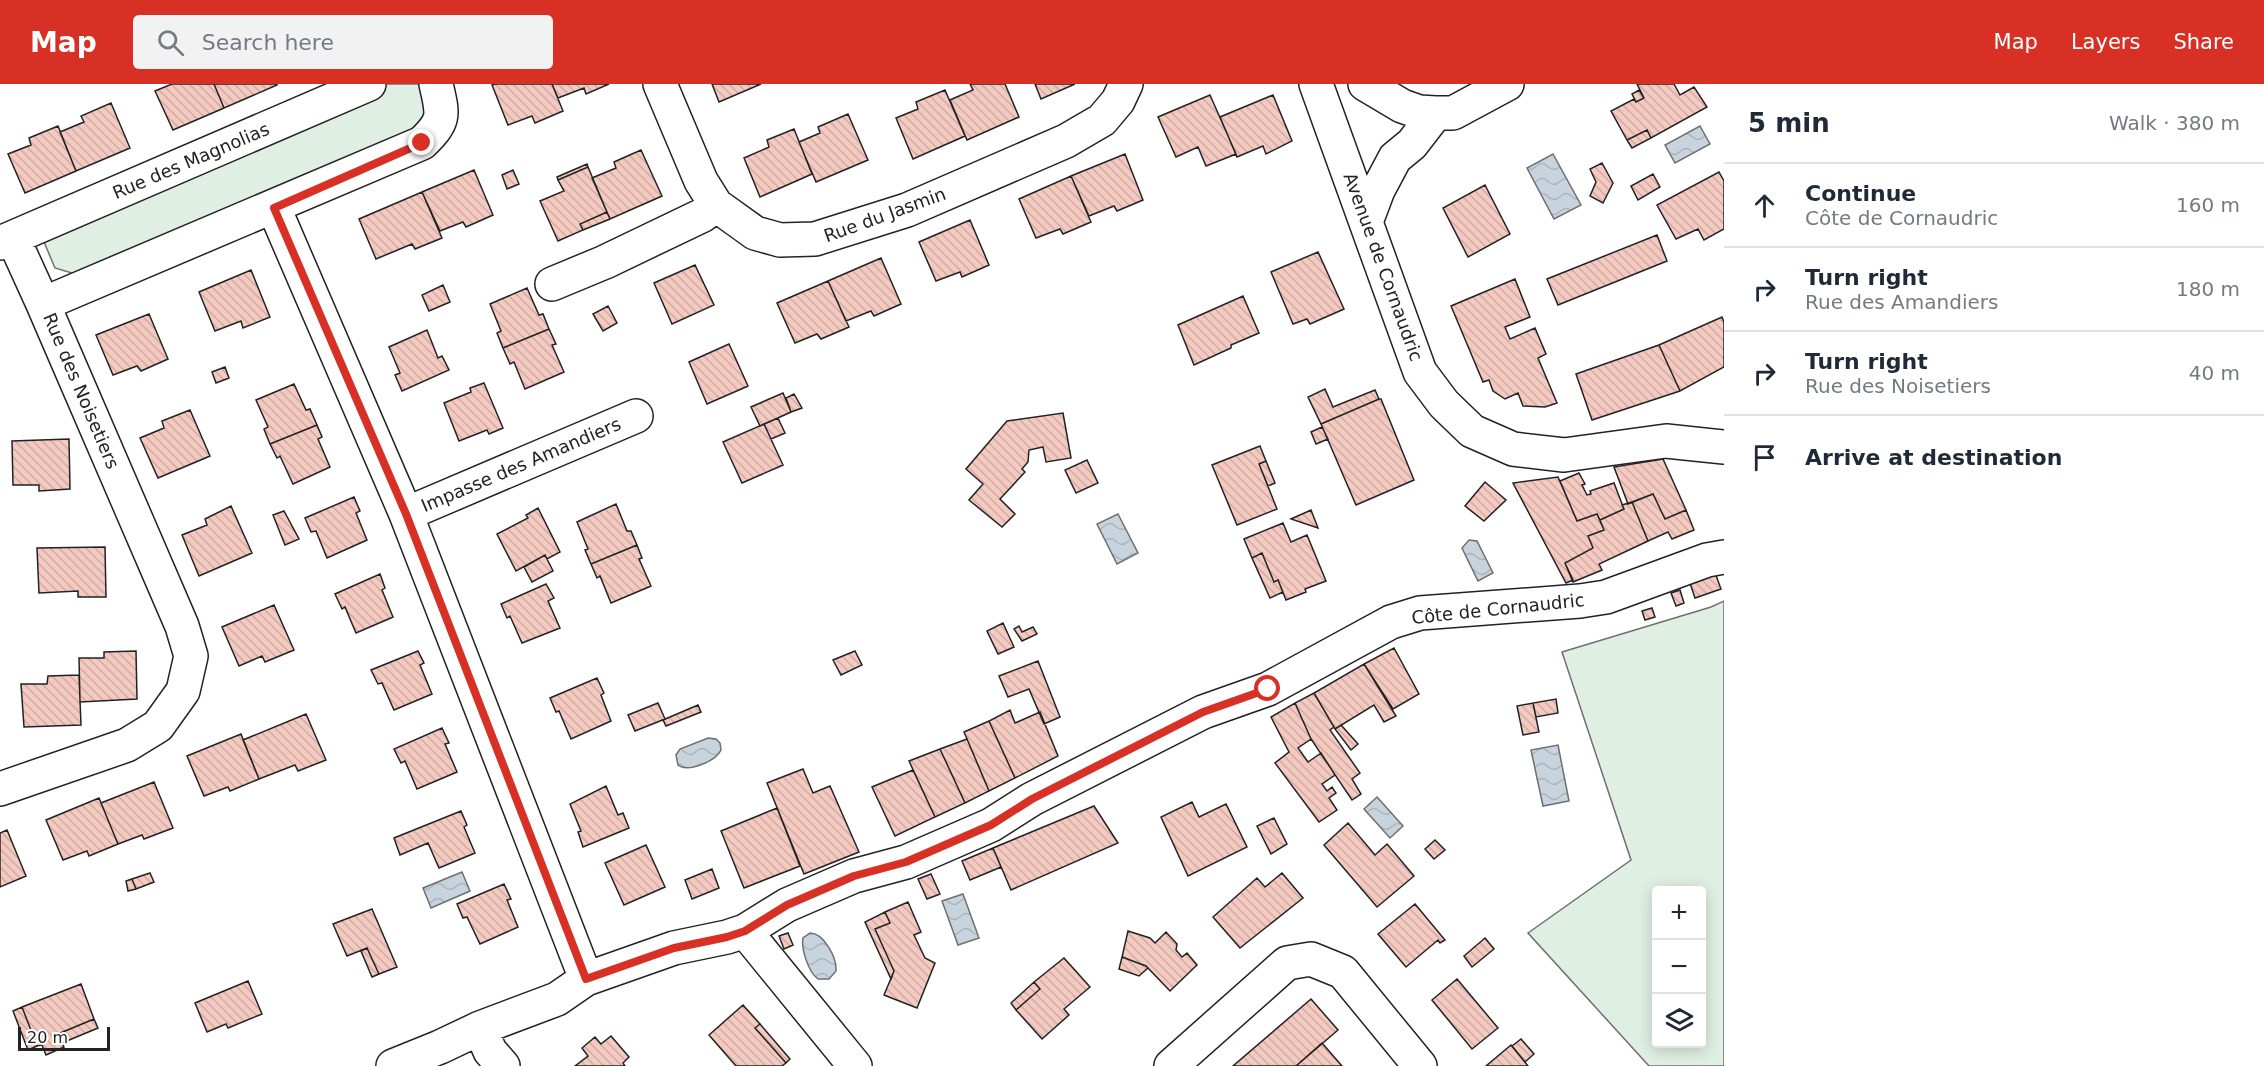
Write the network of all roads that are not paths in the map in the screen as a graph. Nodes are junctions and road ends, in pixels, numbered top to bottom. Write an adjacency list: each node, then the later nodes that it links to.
1 (369, 84): 12 (street, Rue des Magnolias)
2 (436, 84): 10 (street, Rue des Noisetiers)
3 (660, 84): 9 (street, Rue du Jasmin)
4 (1126, 84): 9 (street, Rue du Jasmin)
5 (1316, 84): 11 (street, Avenue de Cornaudric)
6 (1365, 84): 8 (street)
7 (1507, 84): 8 (street)
8 (1436, 113): 11 (street)
9 (716, 205): 13 (street)
10 (274, 208): 14 (street, Rue des Noisetiers); 17 (street)
11 (1366, 222): 16 (street, Avenue de Cornaudric)
12 (6, 241): 14 (street, Rue des Magnolias)
13 (552, 284)
14 (43, 304): 19 (street, Rue des Noisetiers)
15 (636, 416): 17 (street, Impasse des Amandiers)
16 (1723, 445)
17 (406, 514): 21 (street)
18 (1724, 557): 20 (street, Côte de Cornaudric)
19 (0, 789)
20 (745, 931): 21 (street, Côte de Cornaudric); 25 (street)
21 (586, 979): 22 (street, Côte de Cornaudric)
22 (480, 1028): 23 (street, Côte de Cornaudric); 24 (street)
23 (393, 1066)
24 (503, 1066)
25 (855, 1066)
26 (1171, 1066): 27 (street)
27 (1420, 1066)

